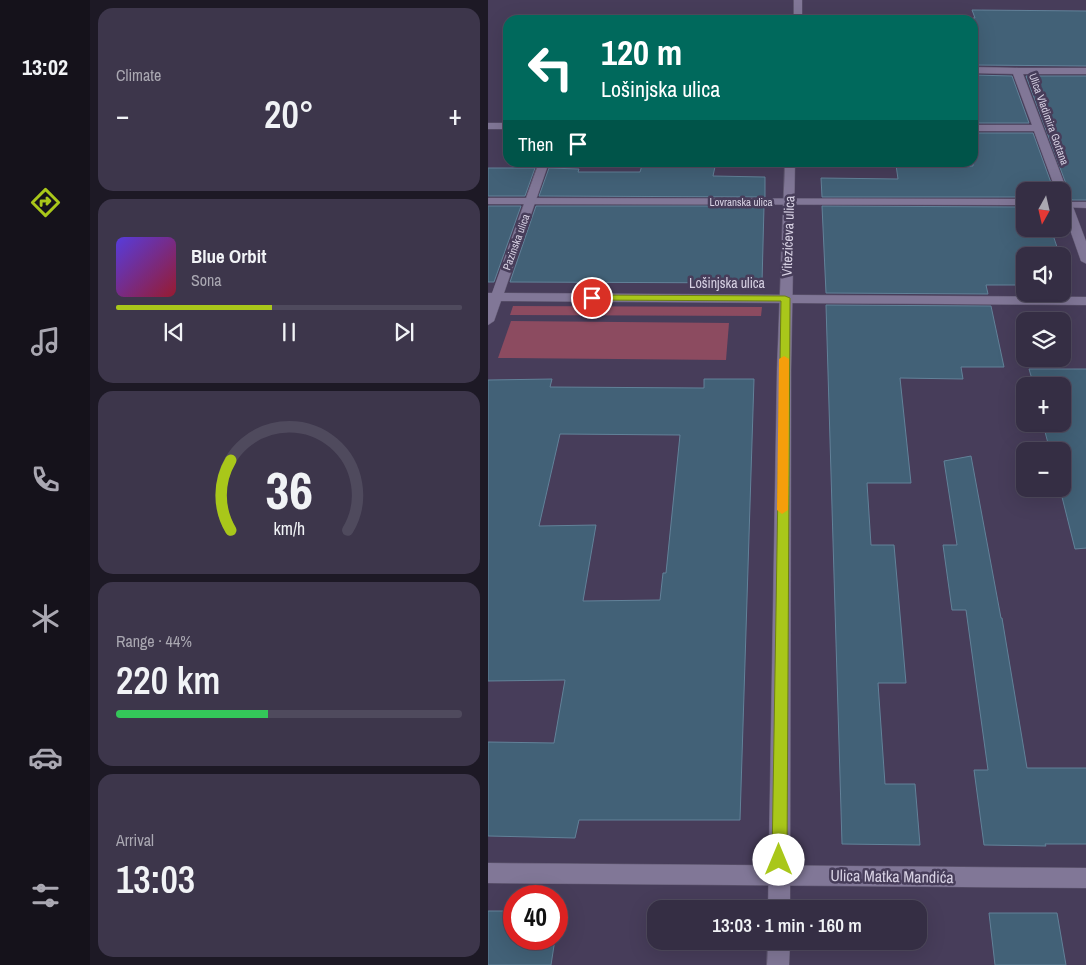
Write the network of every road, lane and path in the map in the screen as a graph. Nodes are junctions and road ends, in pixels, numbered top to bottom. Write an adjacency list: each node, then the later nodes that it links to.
1 (798, 0): 2 (street)
2 (798, 15)
3 (978, 70): 4 (street)
4 (1018, 71): 5 (street); 9 (street, Ulica Vladimira Gortana)
5 (1086, 71)
6 (488, 126): 7 (street)
7 (503, 126)
8 (978, 128): 9 (street)
9 (1039, 128): 12 (street, Ulica Vladimira Gortana)
10 (542, 167): 14 (street, Pazinska ulica)
11 (790, 167): 15 (street, Vitezićeva ulica)
12 (1058, 182)
13 (488, 201): 14 (street, Lovranska ulica)
14 (530, 201): 15 (street, Lovranska ulica); 21 (street, Pazinska ulica)
15 (789, 202): 16 (street, Lovranska ulica); 22 (street, Vitezićeva ulica)
16 (1016, 202)
17 (1071, 204): 18 (street)
18 (1086, 206)
19 (1071, 220): 20 (street, Ulica Vladimira Gortana)
20 (1086, 261)
21 (492, 297): 22 (street, Lošinjska ulica); 24 (street, Pazinska ulica)
22 (785, 298): 23 (street, Lošinjska ulica); 26 (street, Vitezićeva ulica)
23 (1086, 301)
24 (488, 321)
25 (488, 873): 26 (street, Ulica Matka Mandića)
26 (779, 875): 27 (street, Ulica Matka Mandića); 28 (street, Vitezićeva ulica)
27 (1086, 878)
28 (779, 900)
29 (779, 950): 30 (street)
30 (778, 965)

